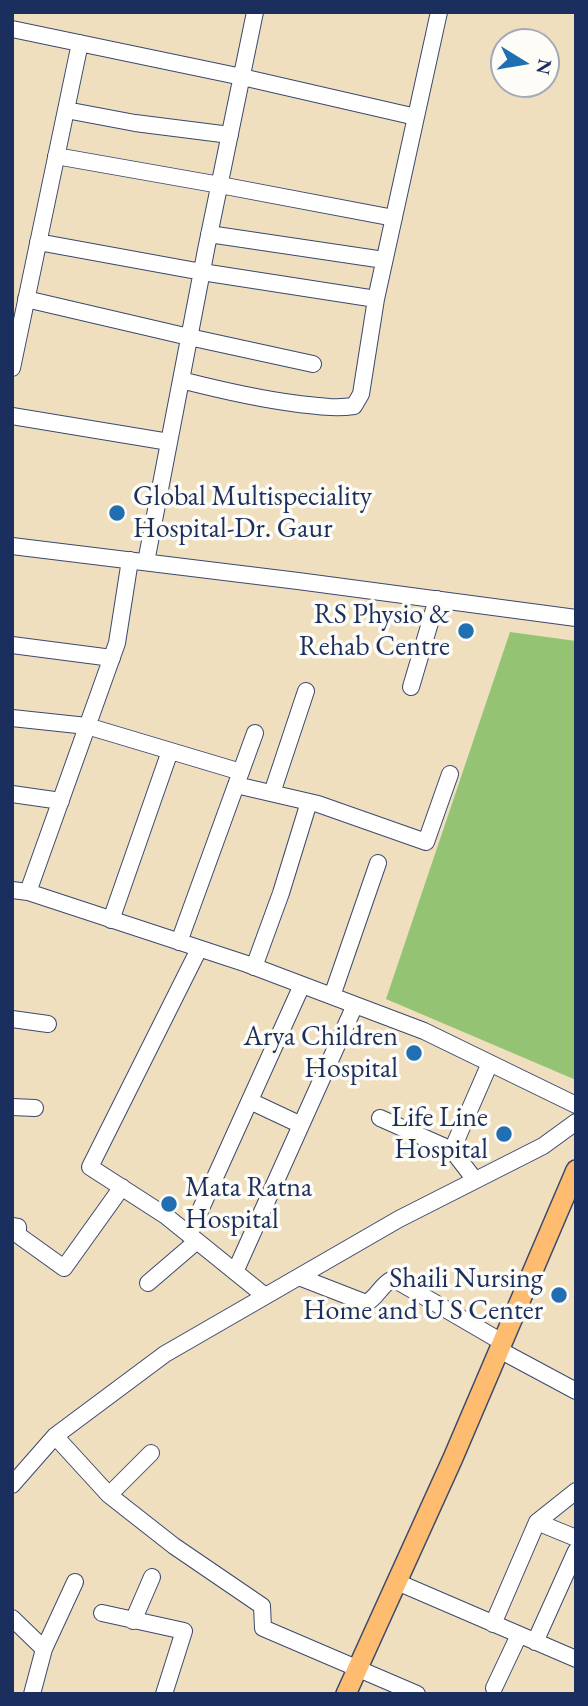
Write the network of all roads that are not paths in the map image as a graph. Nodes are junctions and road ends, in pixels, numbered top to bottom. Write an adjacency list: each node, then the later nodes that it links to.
1 (255, 12): 5 (street)
2 (434, 13): 7 (street)
3 (12, 29): 4 (street)
4 (80, 43): 5 (street); 6 (street)
5 (242, 78): 7 (street); 8 (street)
6 (66, 110): 8 (street); 9 (street)
7 (416, 117): 11 (street)
8 (230, 135): 10 (street)
9 (55, 156): 10 (street); 13 (street)
10 (220, 185): 11 (street); 12 (street)
11 (394, 218): 14 (street)
12 (209, 234): 14 (street); 15 (street)
13 (38, 242): 15 (street); 16 (street)
14 (384, 260): 17 (street)
15 (202, 272): 17 (street); 18 (street)
16 (26, 299): 18 (street); 20 (street)
17 (376, 299): 21 (street)
18 (189, 337): 19 (street); 21 (street)
19 (313, 364)
20 (12, 368)
21 (181, 380): 23 (street)
22 (12, 416): 23 (street)
23 (169, 442): 25 (street)
24 (12, 546): 25 (street)
25 (138, 561): 26 (street); 29 (street)
26 (437, 599): 27 (street); 30 (street)
27 (576, 618)
28 (12, 645): 29 (street)
29 (112, 658): 33 (street)
30 (411, 687)
31 (306, 691): 38 (street)
32 (12, 718): 33 (street)
33 (88, 726): 35 (street); 40 (street)
34 (255, 733): 37 (street)
35 (170, 751): 37 (street); 44 (street)
36 (450, 774): 41 (street)
37 (238, 778): 38 (street); 45 (street)
38 (272, 793): 41 (street)
39 (12, 794): 40 (street)
40 (61, 801): 43 (street)
41 (309, 802): 47 (street)
42 (378, 863): 49 (street)
43 (20, 891): 44 (street)
44 (111, 919): 45 (street)
45 (179, 942): 46 (street)
46 (199, 949): 47 (street); 65 (street)
47 (254, 967): 48 (street)
48 (302, 985): 49 (street); 54 (street)
49 (332, 996): 50 (street)
50 (355, 1005): 53 (street); 60 (street)
51 (12, 1018): 52 (street)
52 (48, 1024)
53 (490, 1063): 55 (street); 61 (street)
54 (250, 1101): 60 (street); 67 (street)
55 (576, 1105)
56 (12, 1107): 57 (street)
57 (35, 1108)
58 (380, 1118): 61 (street)
59 (576, 1122): 63 (street)
60 (301, 1125): 68 (street)
61 (452, 1150): 63 (street)
62 (576, 1170): 72 (main road)
63 (475, 1181): 69 (street)
64 (576, 1186): 72 (main road)
65 (122, 1187): 66 (street); 67 (street)
66 (12, 1226)
67 (193, 1238): 68 (street); 70 (street)
68 (235, 1272): 71 (street)
69 (299, 1277): 71 (street); 72 (street)
70 (148, 1283)
71 (265, 1296): 74 (street)
72 (504, 1348): 73 (street); 84 (main road)
73 (576, 1391)
74 (55, 1436): 76 (street); 78 (street)
75 (151, 1453): 78 (street)
76 (12, 1485)
77 (576, 1491): 79 (street)
78 (108, 1495): 93 (street)
79 (537, 1522): 80 (street); 88 (street)
80 (576, 1538)
81 (576, 1551): 90 (street)
82 (152, 1577): 87 (street)
83 (75, 1582): 91 (street)
84 (402, 1584): 88 (street); 93 (main road)
85 (102, 1613): 87 (street)
86 (12, 1618): 91 (street)
87 (132, 1621): 96 (street)
88 (493, 1624): 89 (street)
89 (519, 1635): 90 (street); 94 (street)
90 (535, 1642): 92 (street)
91 (44, 1648): 95 (street)
92 (576, 1659)
93 (362, 1671): 97 (main road); 98 (main road); 99 (street)
94 (494, 1688)
95 (32, 1694)
96 (164, 1694)
97 (346, 1694)
98 (358, 1694)
99 (417, 1694)

